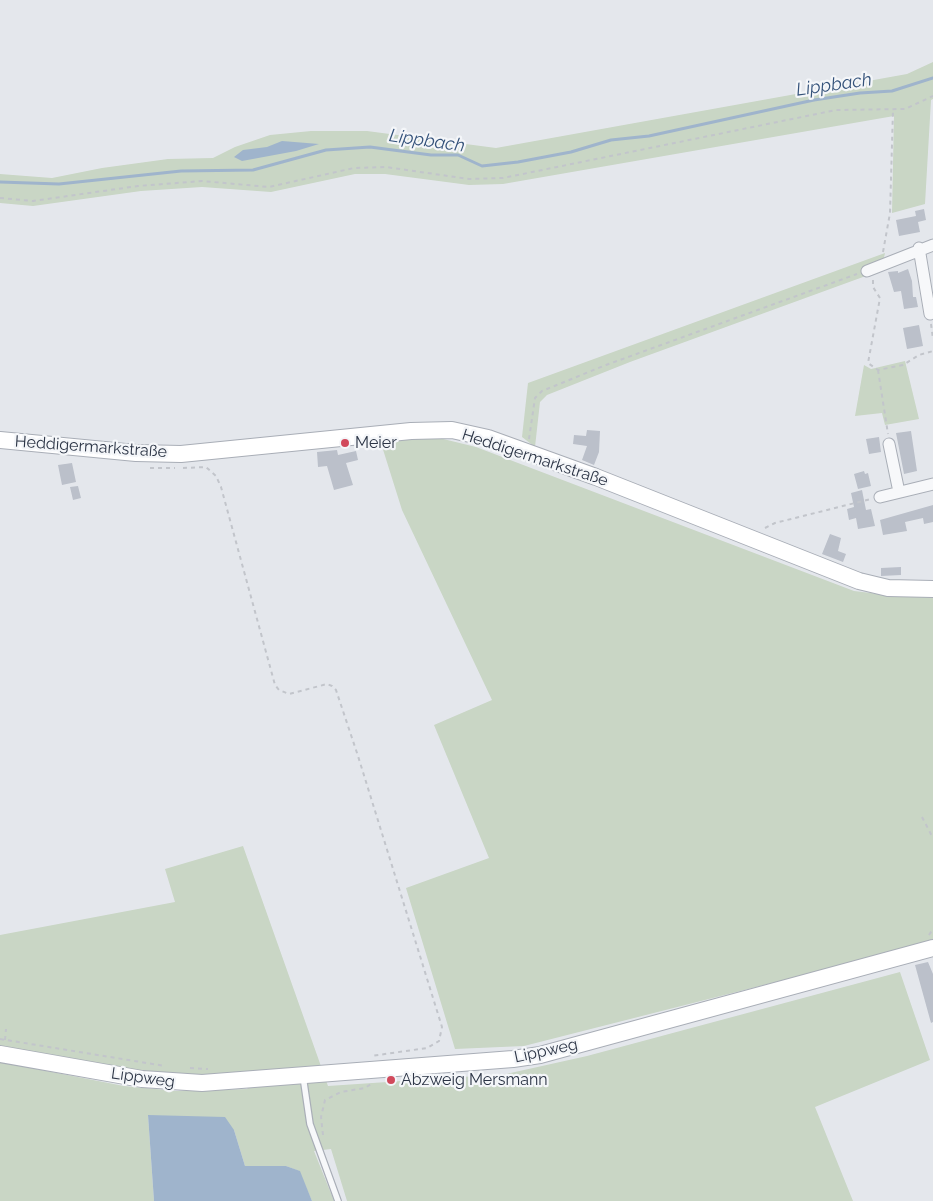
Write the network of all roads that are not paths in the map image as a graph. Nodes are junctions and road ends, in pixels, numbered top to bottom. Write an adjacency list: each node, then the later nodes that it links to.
1 (933, 245): 2 (street)
2 (919, 248): 3 (street); 4 (street)
3 (873, 268)
4 (930, 314)
5 (0, 440): 10 (street, Heddigermarkstraße)
6 (889, 444): 8 (street)
7 (933, 484): 8 (street)
8 (899, 492): 9 (street)
9 (880, 497)
10 (933, 589)
11 (933, 948): 13 (street, Lippweg)
12 (0, 1054): 13 (street, Lippweg)
13 (303, 1076): 14 (lane)
14 (338, 1201)

